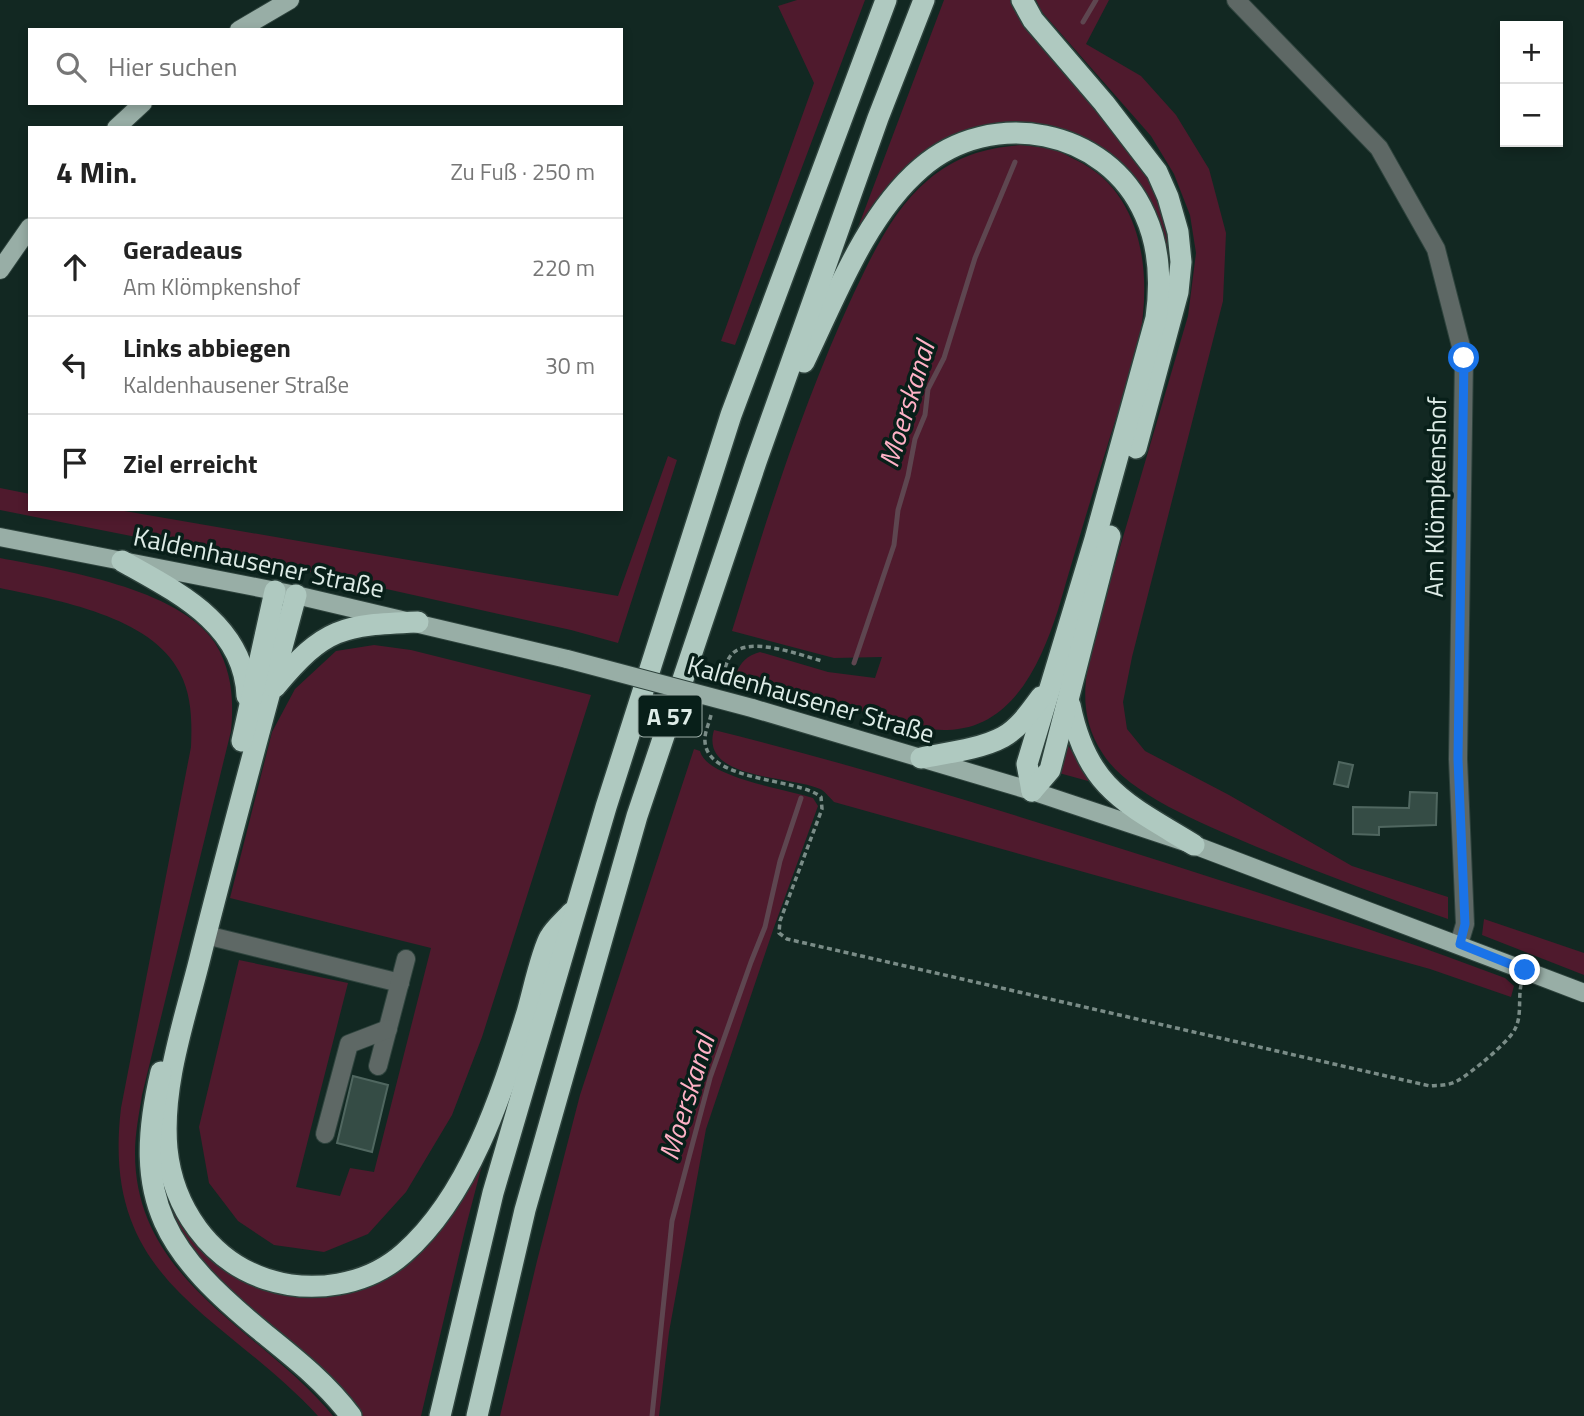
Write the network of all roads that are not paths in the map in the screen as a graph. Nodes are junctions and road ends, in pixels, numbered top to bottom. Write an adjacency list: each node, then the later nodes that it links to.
1 (290, 0): 6 (main road)
2 (886, 0): 24 (highway, A 57)
3 (924, 0): 11 (highway, A 57)
4 (1022, 0): 19 (highway)
5 (1236, 0): 26 (street, Am Klömpkenshof)
6 (243, 28)
7 (141, 105): 8 (main road)
8 (119, 126)
9 (28, 230): 10 (main road)
10 (0, 270)
11 (756, 462): 17 (highway); 35 (highway, A 57)
12 (0, 537): 13 (main road, Kaldenhausener Straße)
13 (122, 561): 14 (main road, Kaldenhausener Straße); 20 (highway)
14 (275, 591): 15 (main road, Kaldenhausener Straße); 20 (highway)
15 (296, 595): 16 (main road, Kaldenhausener Straße); 18 (highway)
16 (418, 622): 18 (highway); 21 (main road, Kaldenhausener Straße, bridge)
17 (1054, 674): 21 (highway); 22 (highway)
18 (269, 694): 25 (highway)
19 (1068, 699): 22 (highway); 23 (highway)
20 (248, 715): 33 (highway)
21 (921, 758): 22 (main road, Kaldenhausener Straße)
22 (1032, 792): 23 (main road, Kaldenhausener Straße)
23 (1194, 845): 26 (main road, Kaldenhausener Straße)
24 (575, 909): 25 (highway); 34 (highway, A 57)
25 (206, 935): 28 (street)
26 (1460, 944): 29 (main road, Kaldenhausener Straße)
27 (406, 959): 28 (street)
28 (400, 984): 30 (street)
29 (1584, 993)
30 (388, 1029): 31 (street); 32 (street)
31 (378, 1066)
32 (325, 1134)
33 (351, 1416)
34 (440, 1416)
35 (477, 1416)

